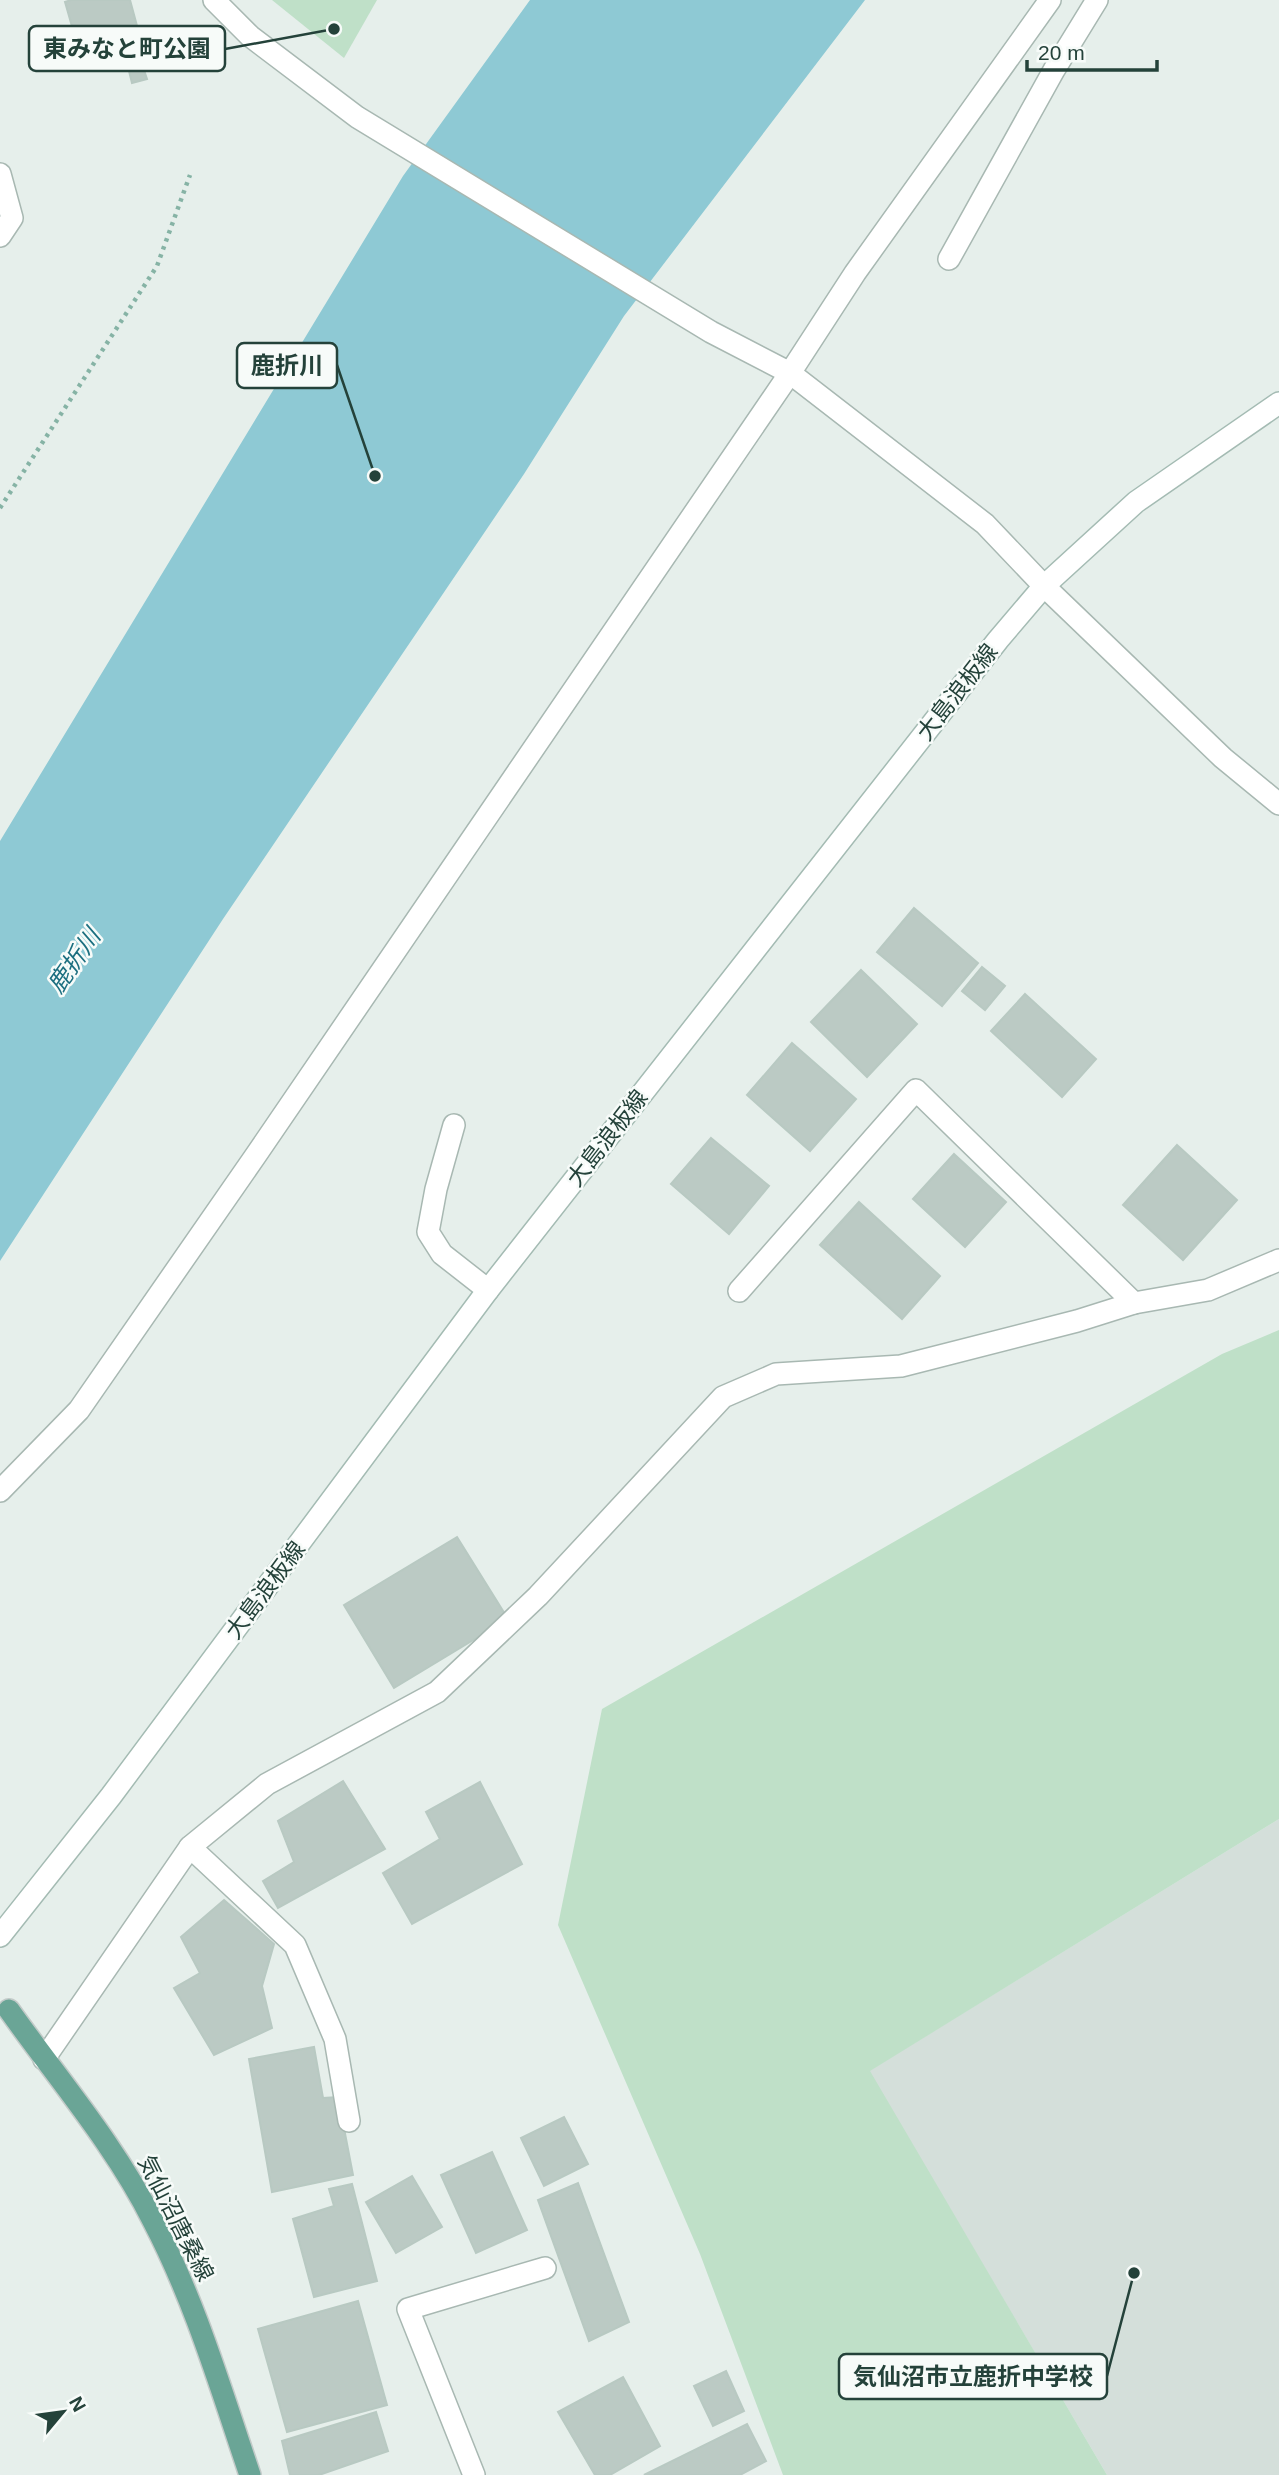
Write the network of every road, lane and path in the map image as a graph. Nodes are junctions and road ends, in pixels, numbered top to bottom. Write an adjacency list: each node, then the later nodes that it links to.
1 (214, 0): 8 (street)
2 (1050, 0): 8 (street)
3 (1097, 0): 7 (street)
4 (0, 174): 6 (street)
5 (190, 175): 10 (path)
6 (0, 236)
7 (949, 259)
8 (790, 373): 11 (street); 18 (street)
9 (1279, 403): 11 (street, 大島浪板線)
10 (0, 508)
11 (1044, 586): 12 (street); 15 (street, 大島浪板線)
12 (1279, 804)
13 (454, 1125): 15 (street)
14 (1279, 1260): 17 (street)
15 (488, 1290): 20 (street, 大島浪板線)
16 (739, 1291): 17 (street)
17 (1134, 1303): 19 (street)
18 (0, 1492)
19 (190, 1847): 22 (street); 23 (street)
20 (0, 1936)
21 (9, 2010): 22 (main road, 気仙沼唐桑線)
22 (44, 2059): 25 (main road, 気仙沼唐桑線)
23 (349, 2121)
24 (545, 2268): 26 (street)
25 (250, 2475)
26 (474, 2475)

